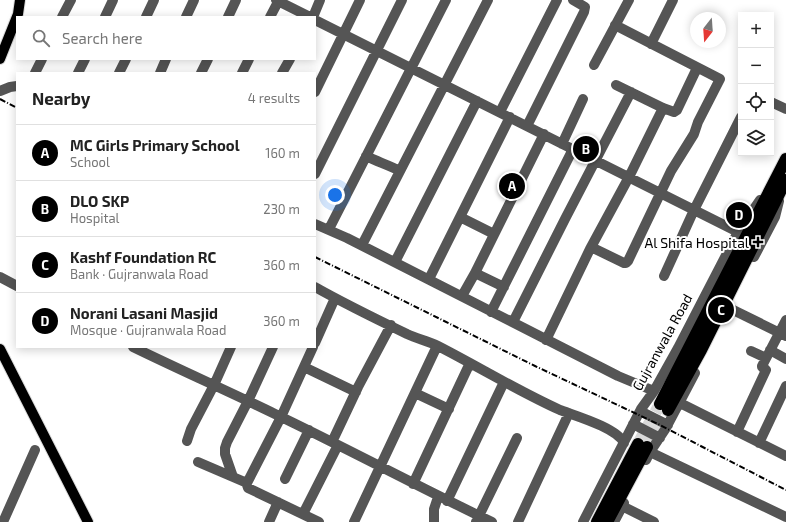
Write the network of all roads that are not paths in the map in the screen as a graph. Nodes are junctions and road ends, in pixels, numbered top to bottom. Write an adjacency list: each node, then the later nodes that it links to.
1 (20, 0): 17 (main road)
2 (71, 0): 18 (street)
3 (113, 0): 19 (street)
4 (154, 0): 20 (street)
5 (194, 0): 21 (street)
6 (236, 0): 22 (street)
7 (277, 0): 23 (street); 24 (street)
8 (320, 0): 25 (street)
9 (360, 0): 29 (street)
10 (402, 0): 31 (street)
11 (446, 0): 41 (street)
12 (488, 0): 50 (street)
13 (557, 0): 61 (street)
14 (573, 0): 64 (street)
15 (629, 0): 28 (street)
16 (674, 0): 30 (street)
17 (17, 16)
18 (63, 16)
19 (105, 16)
20 (146, 16)
21 (186, 16)
22 (228, 16)
23 (270, 16)
24 (309, 16)
25 (312, 16)
26 (16, 19): 32 (main road)
27 (316, 20): 29 (street)
28 (615, 25): 30 (street); 40 (street)
29 (343, 34): 31 (street); 53 (street)
30 (651, 44): 42 (street)
31 (377, 50): 41 (street); 72 (street)
32 (0, 59)
33 (42, 60): 43 (street)
34 (84, 60): 44 (street)
35 (126, 60): 45 (street)
36 (166, 60): 46 (street)
37 (208, 60): 47 (street)
38 (248, 60): 48 (street)
39 (289, 60): 49 (street)
40 (594, 65)
41 (411, 68): 50 (street); 68 (street)
42 (698, 68): 59 (street); 75 (street)
43 (36, 72)
44 (78, 72)
45 (120, 72)
46 (160, 72)
47 (202, 72)
48 (242, 72)
49 (283, 72)
50 (444, 84): 57 (street); 71 (street)
51 (616, 85): 55 (street)
52 (16, 86): 54 (street)
53 (316, 90)
54 (0, 91)
55 (631, 92): 59 (street); 70 (street)
56 (583, 99): 66 (street)
57 (476, 100): 61 (street); 84 (street)
58 (774, 103): 60 (street)
59 (663, 108): 73 (street)
60 (786, 109)
61 (500, 112): 62 (street)
62 (510, 117): 64 (street); 77 (street)
63 (739, 120): 76 (street)
64 (527, 126): 65 (street)
65 (544, 134): 66 (street); 81 (street)
66 (562, 144): 67 (street)
67 (573, 149): 70 (street); 90 (street)
68 (366, 156): 71 (street); 79 (street)
69 (786, 159): 74 (highway, Gujranwala Road)
70 (595, 160): 73 (street); 97 (street)
71 (400, 171): 82 (street)
72 (316, 172)
73 (629, 177): 75 (street); 83 (street)
74 (781, 181): 80 (street, Gujranwala Road); 94 (street, Gujranwala Road); 122 (highway, Gujranwala Road)
75 (661, 193): 76 (street); 83 (street)
76 (694, 210): 80 (street); 86 (street)
77 (460, 217): 81 (street); 88 (street)
78 (316, 224): 79 (street)
79 (329, 229): 82 (street)
80 (738, 232): 117 (street, Gujranwala Road)
81 (494, 234): 85 (street)
82 (362, 245): 84 (street)
83 (591, 248): 101 (street)
84 (395, 262): 88 (street)
85 (475, 273): 90 (street); 92 (street)
86 (664, 276)
87 (0, 277): 89 (street)
88 (429, 280): 92 (street)
89 (16, 285)
90 (504, 287): 95 (street)
91 (316, 288): 93 (street)
92 (462, 296): 95 (street)
93 (335, 298): 98 (street); 100 (street)
94 (728, 307): 99 (street); 121 (street, Gujranwala Road)
95 (491, 312): 97 (street)
96 (786, 320): 99 (street)
97 (513, 322): 101 (street)
98 (391, 325): 102 (street); 118 (street)
99 (783, 335): 110 (street)
100 (316, 340)
101 (546, 340): 117 (street)
102 (437, 346): 112 (street); 119 (street)
103 (137, 348): 108 (street)
104 (231, 348): 115 (street)
105 (273, 348): 120 (street)
106 (313, 348): 113 (street)
107 (0, 349): 153 (main road)
108 (150, 351): 115 (street)
109 (751, 351): 110 (street)
110 (768, 354): 111 (street); 130 (street)
111 (786, 359)
112 (470, 363): 114 (street); 123 (street)
113 (304, 367): 118 (street); 126 (street)
114 (504, 382): 125 (street); 146 (street)
115 (214, 385): 120 (street); 133 (street)
116 (786, 386): 136 (street)
117 (654, 390): 124 (street, Gujranwala Road)
118 (356, 392): 134 (street)
119 (415, 393): 123 (street); 141 (street)
120 (248, 401): 126 (street); 142 (street)
121 (680, 403): 128 (street, Gujranwala Road); 130 (street)
122 (664, 407)
123 (449, 408): 145 (street)
124 (640, 411): 127 (street, Gujranwala Road); 128 (street)
125 (569, 413): 135 (street); 158 (street)
126 (281, 416): 129 (street); 144 (street)
127 (633, 424): 132 (street); 135 (street, Gujranwala Road)
128 (668, 425): 132 (street, Gujranwala Road)
129 (309, 430): 134 (street); 143 (street)
130 (737, 432): 136 (street)
131 (517, 438): 151 (street)
132 (660, 438): 137 (street, Gujranwala Road)
133 (187, 441)
134 (335, 443): 141 (street); 150 (street)
135 (624, 443): 159 (street, Gujranwala Road)
136 (759, 443): 139 (street)
137 (645, 448): 148 (street, Gujranwala Road); 149 (street); 160 (highway, Gujranwala Road); 161 (highway, Gujranwala Road)
138 (36, 450): 152 (street)
139 (786, 456)
140 (198, 462): 142 (street)
141 (380, 467): 145 (street); 155 (street)
142 (232, 477): 144 (street)
143 (285, 479)
144 (247, 483): 147 (street)
145 (413, 484): 146 (street)
146 (443, 499): 151 (street); 156 (street)
147 (278, 502): 150 (street); 154 (street)
148 (622, 506): 162 (street, Gujranwala Road); 163 (street)
149 (786, 517)
150 (312, 519)
151 (478, 519): 157 (street)
152 (3, 522)
153 (88, 522)
154 (269, 522)
155 (354, 522)
156 (434, 522)
157 (492, 522)
158 (518, 522)
159 (582, 522)
160 (597, 522)
161 (607, 522)
162 (614, 522)
163 (654, 522)

